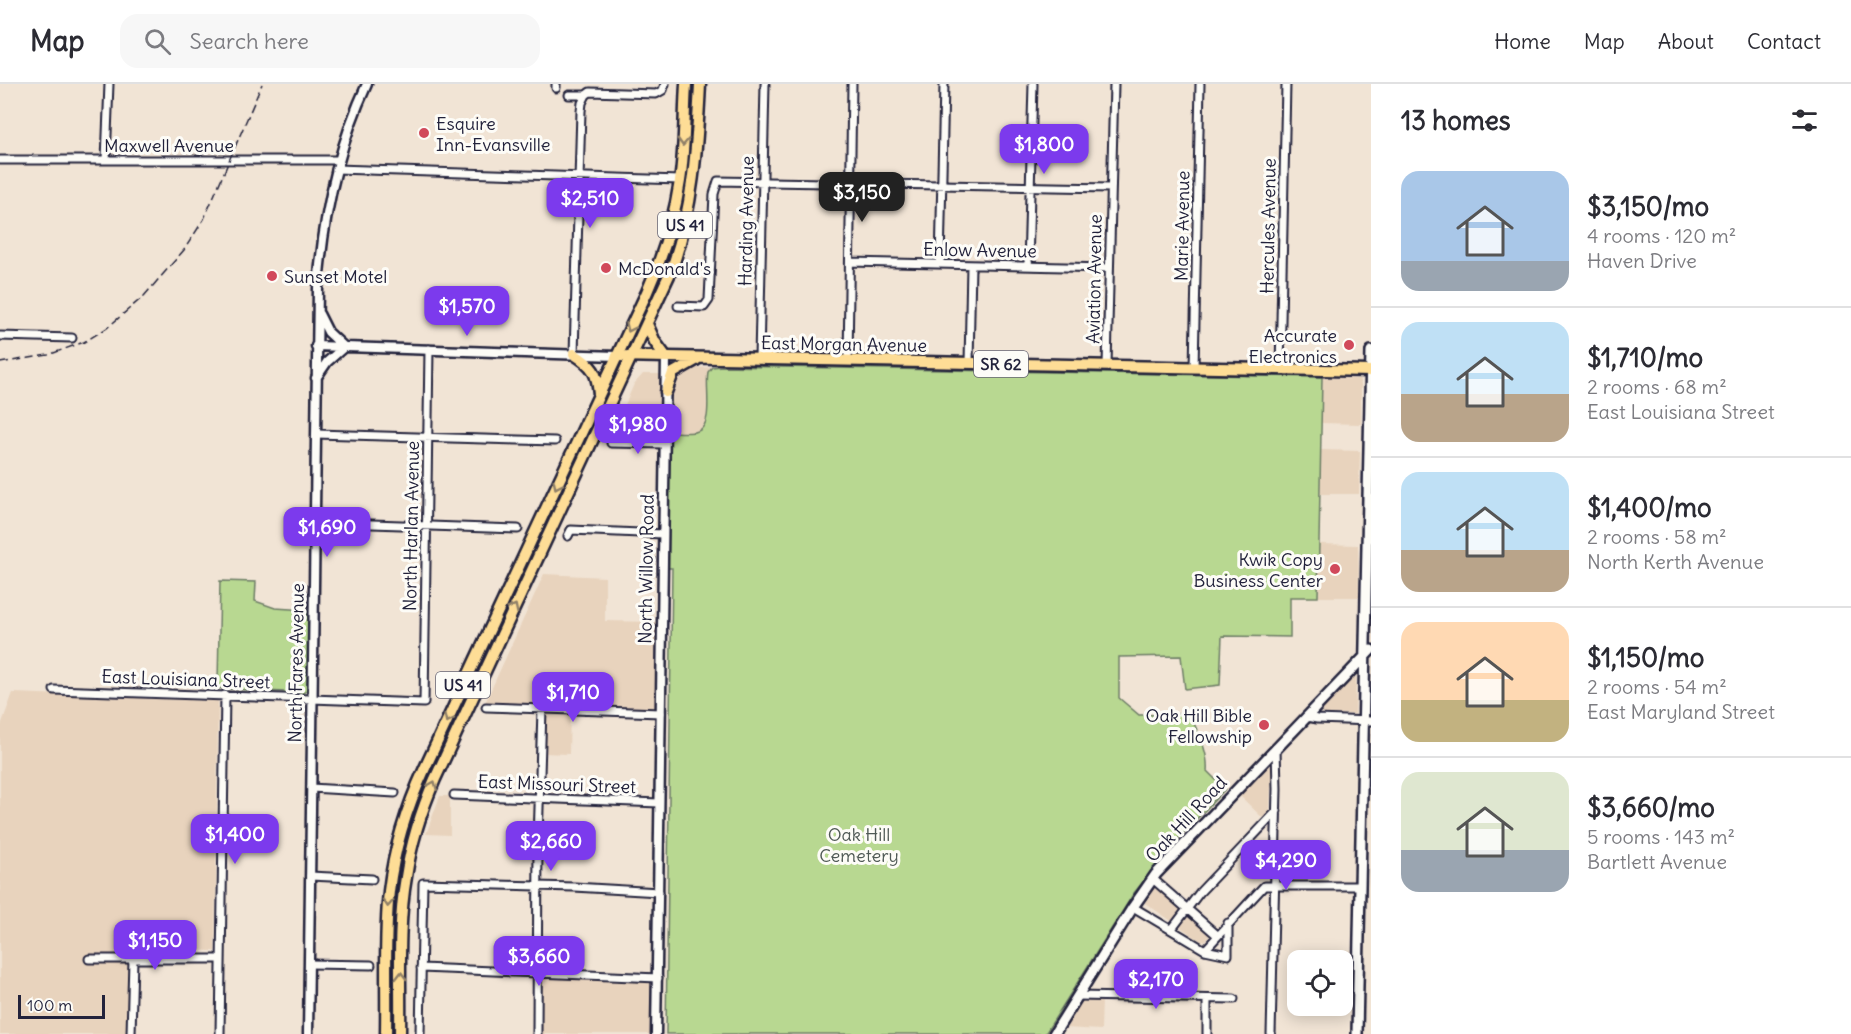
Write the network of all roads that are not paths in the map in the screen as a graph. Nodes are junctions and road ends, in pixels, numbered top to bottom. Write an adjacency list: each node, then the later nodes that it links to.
1 (109, 84): 17 (street)
2 (367, 84): 19 (street, North Fares Avenue)
3 (629, 84): 15 (street)
4 (665, 84): 15 (street)
5 (686, 84): 21 (main road, US 41, one-way to 21)
6 (700, 84): 34 (main road, US 41)
7 (765, 84): 22 (street, Harding Avenue)
8 (852, 84): 23 (street)
9 (944, 84): 24 (street)
10 (1033, 84): 25 (street)
11 (1114, 84): 26 (street, Aviation Avenue)
12 (1200, 84): 50 (street, Marie Avenue)
13 (1286, 84): 51 (street, Hercules Avenue)
14 (589, 90): 15 (street); 16 (street); 20 (street)
15 (628, 94)
16 (569, 95)
17 (106, 159): 18 (street, Maxwell Avenue); 19 (street, Maxwell Avenue)
18 (0, 160)
19 (337, 164): 20 (street, Maxwell Avenue); 33 (street, North Fares Avenue)
20 (579, 176): 21 (street, Maxwell Avenue); 41 (street)
21 (680, 180): 42 (main road, US 41, one-way to 42)
22 (762, 182): 23 (street); 32 (street); 46 (street, Harding Avenue)
23 (850, 182): 24 (street); 27 (street)
24 (942, 184): 25 (street); 28 (street)
25 (1031, 186): 26 (street); 30 (street)
26 (1111, 188): 31 (street, Aviation Avenue)
27 (850, 262): 28 (street, Enlow Avenue); 47 (street)
28 (940, 264): 29 (street, Enlow Avenue)
29 (971, 265): 30 (street, Enlow Avenue); 48 (street)
30 (1028, 266): 31 (street, Enlow Avenue)
31 (1109, 268): 49 (street, Aviation Avenue)
32 (678, 306)
33 (317, 310): 37 (street, North Fares Avenue); 38 (street)
34 (647, 324): 43 (main road, US 41); 44 (main road)
35 (0, 336): 36 (street)
36 (72, 338)
37 (316, 346): 38 (street, East Morgan Avenue); 53 (street, North Fares Avenue)
38 (344, 347): 39 (street, East Morgan Avenue); 53 (street)
39 (429, 350): 41 (street, East Morgan Avenue); 57 (street, North Harlan Avenue)
40 (1371, 351): 52 (main road)
41 (574, 354): 42 (street, East Morgan Avenue); 55 (main road)
42 (617, 356): 43 (main road, East Morgan Avenue / SR 62); 55 (main road, US 41)
43 (632, 356): 44 (main road, East Morgan Avenue / SR 62); 111 (main road, US 41, one-way to 43)
44 (666, 357): 45 (main road, East Morgan Avenue / SR 62); 54 (street, North Willow Road)
45 (699, 358): 46 (main road, East Morgan Avenue / SR 62); 54 (main road)
46 (759, 359): 47 (main road, East Morgan Avenue / SR 62)
47 (848, 361): 48 (main road, East Morgan Avenue / SR 62)
48 (969, 363): 49 (main road, East Morgan Avenue / SR 62)
49 (1107, 366): 50 (main road, East Morgan Avenue / SR 62)
50 (1194, 368): 51 (main road, East Morgan Avenue / SR 62)
51 (1281, 369): 52 (main road, East Morgan Avenue / SR 62)
52 (1371, 371): 66 (main road)
53 (316, 378): 56 (street, North Fares Avenue)
54 (666, 392): 60 (street, North Willow Road)
55 (599, 395): 110 (main road, US 41, one-way to 110)
56 (315, 434): 57 (street); 61 (street, North Fares Avenue)
57 (427, 438): 58 (street); 62 (street, North Harlan Avenue)
58 (555, 441)
59 (611, 443): 60 (street)
60 (664, 444): 65 (street, North Willow Road)
61 (314, 522): 62 (street); 69 (street, North Fares Avenue)
62 (426, 526): 63 (street); 70 (street, North Harlan Avenue)
63 (518, 529)
64 (570, 533): 65 (street)
65 (663, 534): 73 (street, North Willow Road)
66 (1368, 653): 74 (main road, Oak Hill Road); 75 (main road)
67 (54, 690): 68 (street, East Louisiana Street)
68 (225, 695): 69 (street, East Louisiana Street); 98 (street)
69 (312, 700): 70 (street, East Louisiana Street); 77 (street, North Fares Avenue)
70 (424, 703)
71 (486, 707): 72 (street)
72 (543, 709): 73 (street); 80 (street)
73 (661, 713): 81 (street, North Willow Road)
74 (1307, 717): 75 (street); 76 (main road, Oak Hill Road)
75 (1367, 720): 88 (main road)
76 (1276, 748): 82 (street); 85 (main road, Oak Hill Road)
77 (311, 788): 78 (street); 83 (street, North Fares Avenue)
78 (395, 792)
79 (454, 795): 80 (street, East Missouri Street)
80 (540, 798): 81 (street, East Missouri Street); 87 (street)
81 (659, 803): 89 (street, North Willow Road)
82 (1277, 811): 86 (street); 91 (street)
83 (310, 876): 84 (street); 99 (street, North Fares Avenue)
84 (372, 879)
85 (1153, 879): 90 (main road, Oak Hill Road); 91 (street)
86 (1274, 885): 88 (street); 92 (street); 117 (street)
87 (537, 886): 89 (street); 101 (street); 102 (street)
88 (1360, 886): 118 (main road)
89 (659, 892): 103 (street, North Willow Road)
90 (1133, 907): 93 (street); 104 (main road, Oak Hill Road)
91 (1186, 908): 93 (street); 94 (street)
92 (1228, 923): 94 (street); 95 (street)
93 (1172, 929): 95 (street)
94 (1217, 935): 95 (street)
95 (1204, 950)
96 (89, 958): 97 (street)
97 (133, 959): 98 (street); 107 (street)
98 (221, 959): 108 (street)
99 (309, 964): 100 (street); 109 (street, North Fares Avenue)
100 (371, 965)
101 (421, 968): 102 (street); 112 (street)
102 (537, 974): 103 (street); 113 (street)
103 (658, 978): 114 (street, North Willow Road)
104 (1078, 996): 105 (street); 115 (main road, Oak Hill Road)
105 (1207, 999): 106 (street); 116 (street)
106 (1234, 999)
107 (131, 1034)
108 (220, 1034)
109 (308, 1034)
110 (386, 1034)
111 (400, 1034)
112 (420, 1034)
113 (537, 1034)
114 (656, 1034)
115 (1054, 1034)
116 (1207, 1034)
117 (1271, 1034)
118 (1357, 1034)

